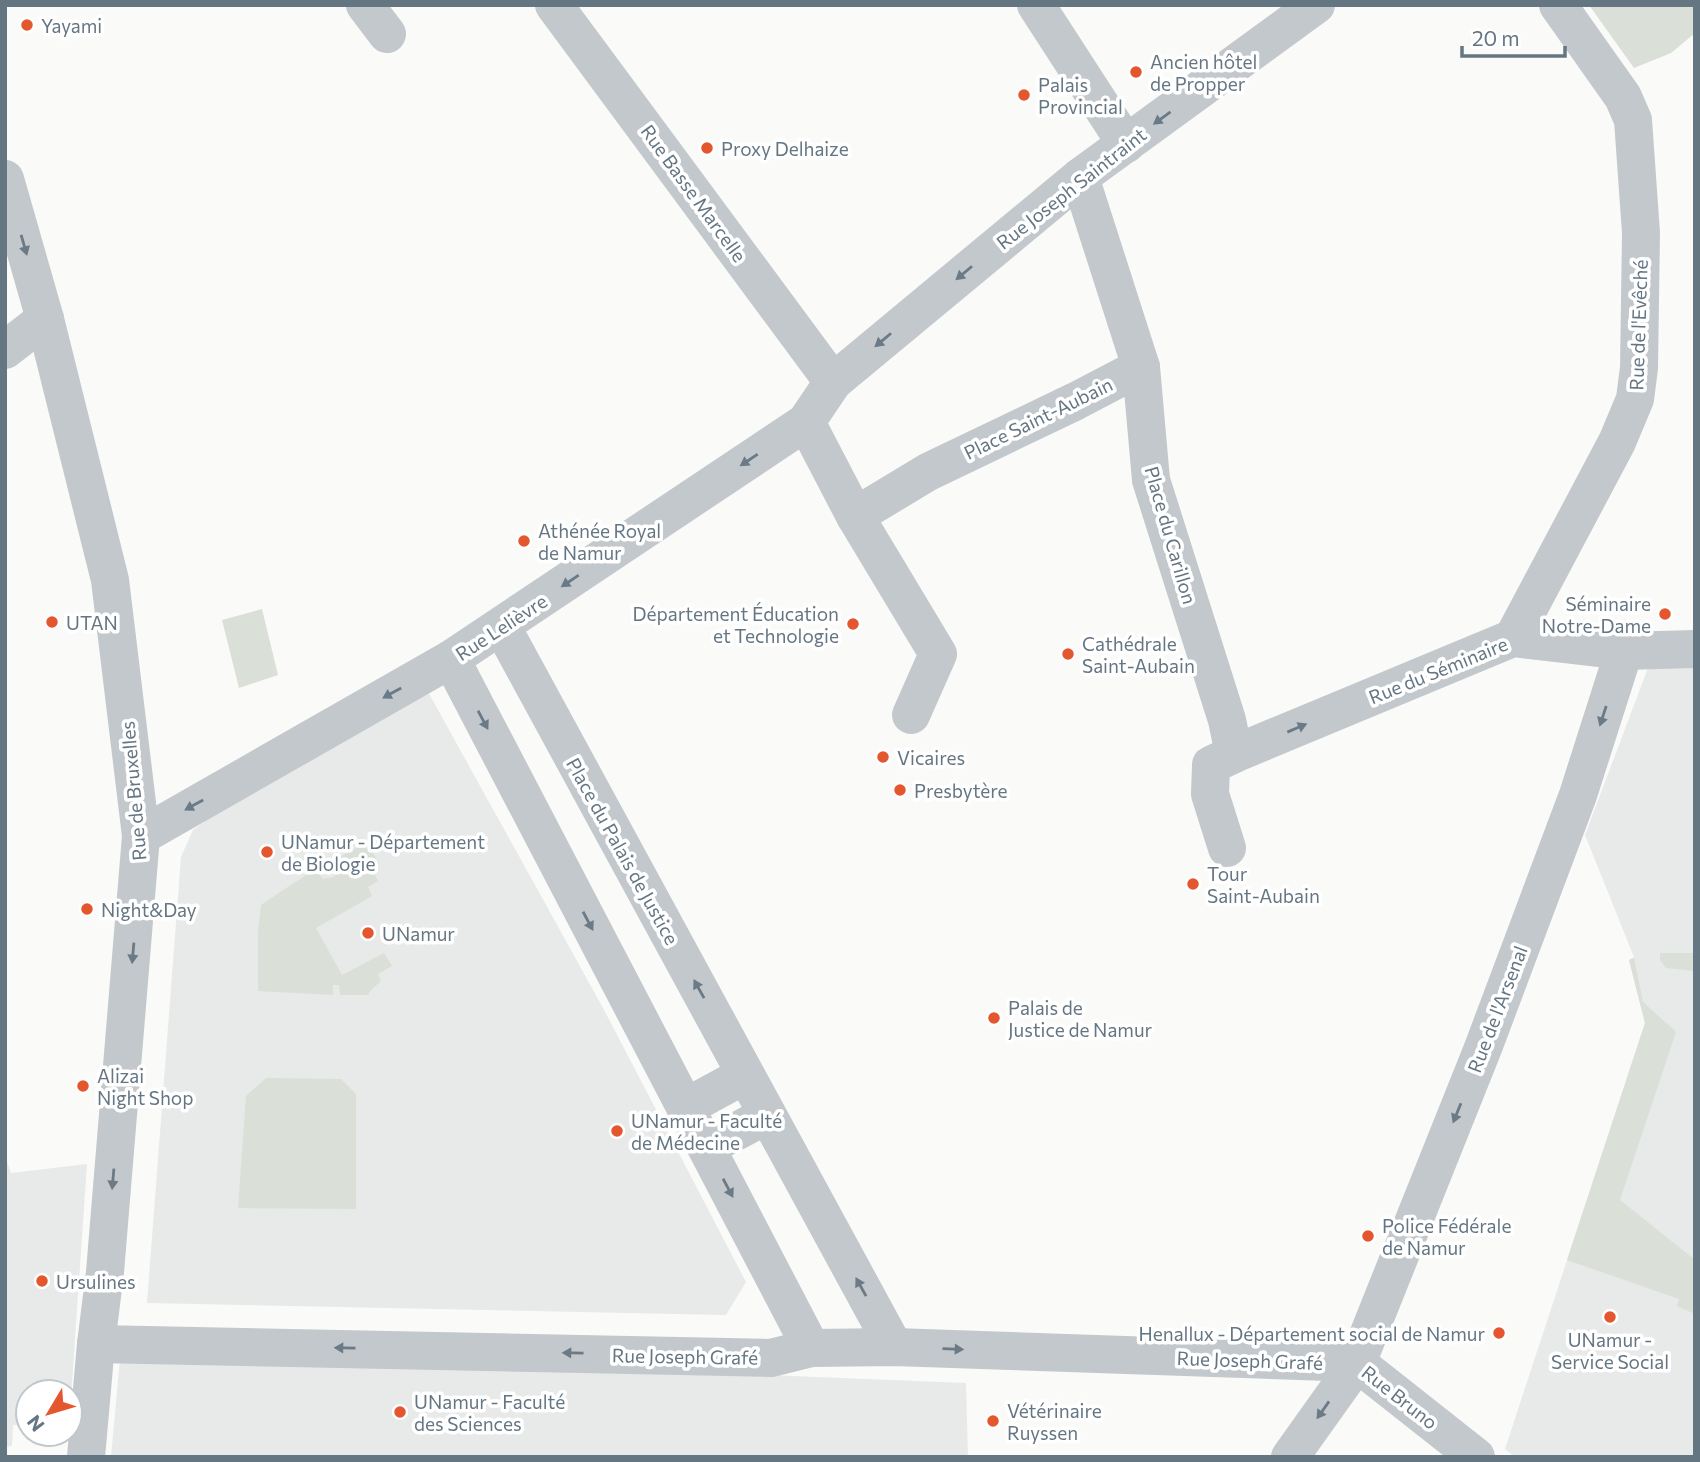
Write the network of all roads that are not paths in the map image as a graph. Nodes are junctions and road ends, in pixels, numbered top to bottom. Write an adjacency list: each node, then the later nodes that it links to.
1 (554, 5): 11 (street, Rue Basse Marcelle)
2 (1036, 5): 5 (street)
3 (1316, 5): 5 (street, Rue Joseph Saintraint, one-way to 5)
4 (1558, 5): 15 (street, Rue de l'Evêché)
5 (1126, 144): 6 (street, Rue Joseph Saintraint)
6 (1080, 177): 10 (street); 11 (street, Rue Joseph Saintraint, one-way to 11)
7 (5, 179): 8 (street, Rue de Bruxelles, one-way to 8)
8 (45, 319): 9 (street); 21 (street, Rue de Bruxelles)
9 (5, 350)
10 (1140, 367): 13 (street, Place Saint-Aubain); 20 (street, Place du Carillon)
11 (833, 382): 12 (street, Rue Lelièvre)
12 (806, 422): 13 (street); 14 (street, Rue Lelièvre, one-way to 14)
13 (855, 516): 19 (street)
14 (502, 627): 18 (street, Rue Lelièvre); 23 (street, Place du Palais de Justice, one-way to 14)
15 (1513, 638): 17 (street, Rue du Séminaire); 20 (street, Rue du Séminaire, one-way to 15)
16 (1695, 649): 17 (street, Rue du Séminaire)
17 (1624, 651): 30 (street, Rue de l'Arsenal, one-way to 30)
18 (451, 659): 21 (street, Rue Lelièvre, one-way to 21); 24 (street, one-way to 24)
19 (911, 715)
20 (1234, 754): 22 (street)
21 (141, 836): 27 (street, Rue de Bruxelles, one-way to 27)
22 (1227, 848)
23 (745, 1075): 24 (street); 25 (street, Place du Palais de Justice)
24 (686, 1107): 26 (street)
25 (767, 1115): 26 (street); 28 (street, Place du Palais de Justice, one-way to 25)
26 (707, 1147): 29 (street, one-way to 29)
27 (96, 1343): 29 (street, Rue Joseph Grafé, one-way to 27); 31 (street, Rue de Bruxelles)
28 (894, 1347): 29 (street, Rue Joseph Grafé); 30 (street, Rue Joseph Grafé, one-way to 30)
29 (811, 1348)
30 (1357, 1363): 32 (street, Rue de l'Arsenal, one-way to 32); 33 (street, Rue Bruno)
31 (86, 1457)
32 (1290, 1457)
33 (1476, 1457)

